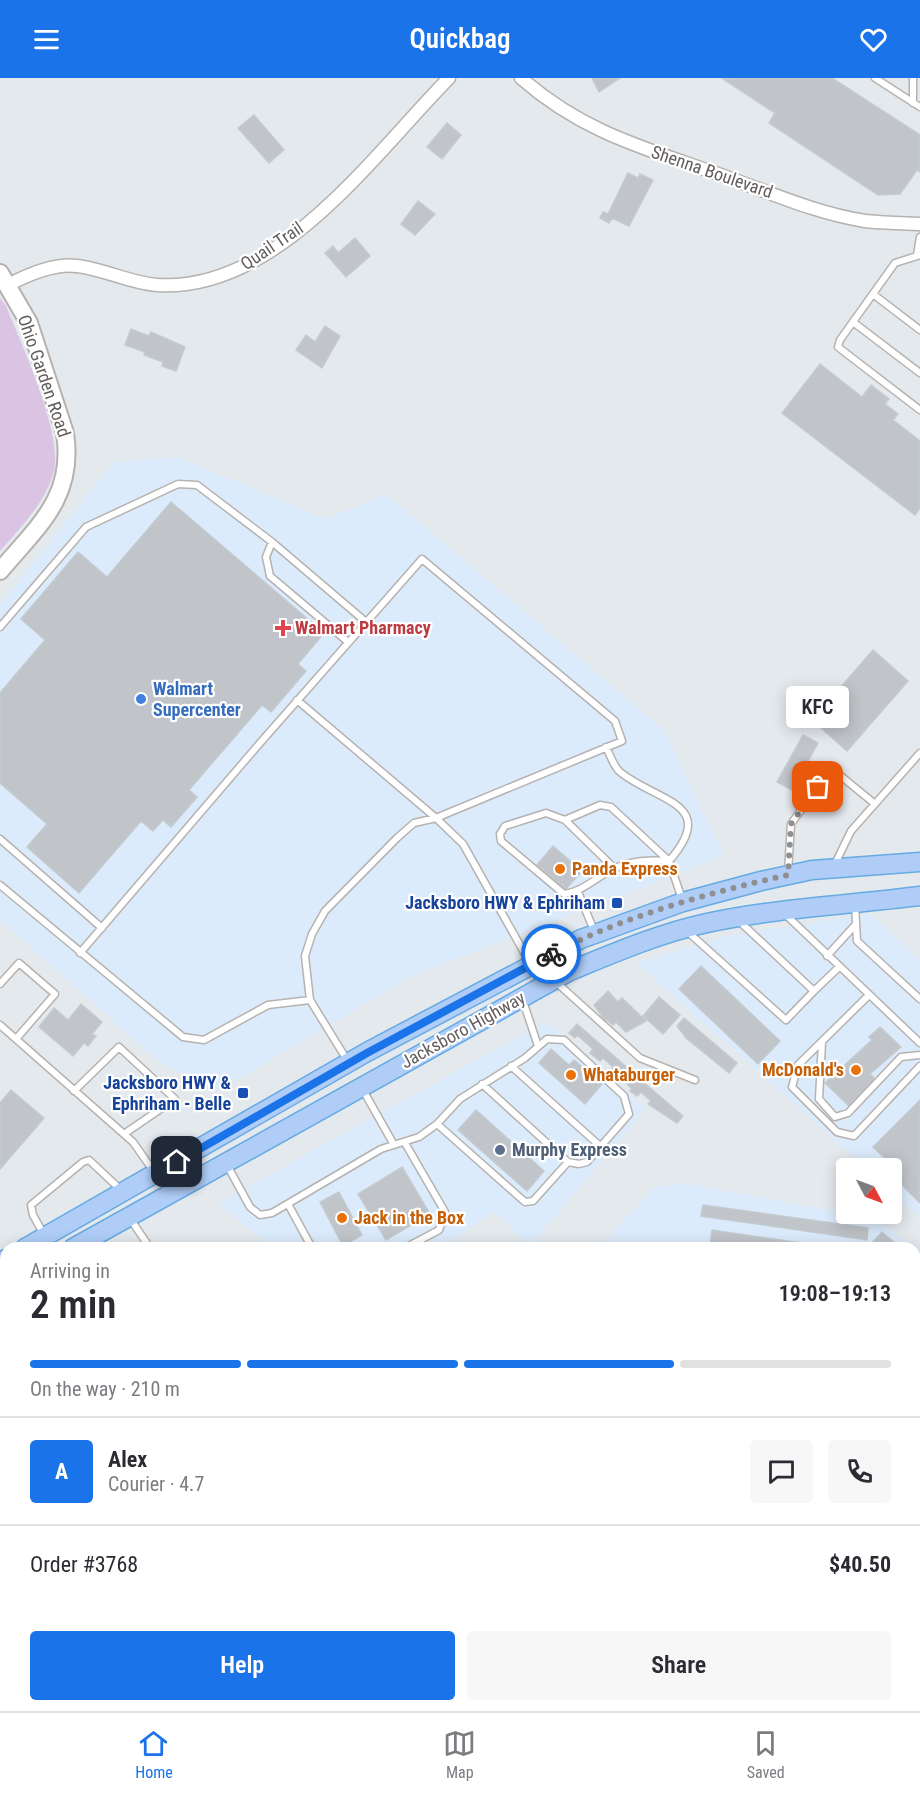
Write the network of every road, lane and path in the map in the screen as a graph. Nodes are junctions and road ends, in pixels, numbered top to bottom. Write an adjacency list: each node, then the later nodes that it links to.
1 (449, 78): 10 (street, Quail Trail)
2 (521, 78): 7 (street, Shenna Boulevard)
3 (875, 78): 5 (lane)
4 (913, 78): 5 (lane)
5 (913, 103): 6 (lane)
6 (920, 107)
7 (920, 224)
8 (920, 237): 9 (lane)
9 (918, 255): 11 (lane)
10 (4, 279): 17 (street, Ohio Garden Road)
11 (873, 294): 12 (lane); 13 (lane)
12 (853, 322): 14 (lane); 15 (lane)
13 (920, 330)
14 (920, 373)
15 (920, 410)
16 (272, 542): 18 (lane); 19 (lane); 20 (lane)
17 (0, 571)
18 (366, 622): 20 (lane); 22 (lane)
19 (0, 627)
20 (348, 642): 21 (lane)
21 (297, 700): 25 (lane); 43 (lane)
22 (606, 747): 25 (lane); 28 (lane)
23 (920, 753): 24 (lane)
24 (875, 804): 31 (lane); 32 (lane)
25 (436, 818): 48 (lane); 56 (lane)
26 (565, 820): 28 (lane); 30 (lane); 35 (lane)
27 (0, 839): 43 (lane)
28 (669, 861): 30 (lane); 37 (lane)
29 (920, 862): 31 (main road, Jacksboro Highway)
30 (614, 868): 35 (lane)
31 (832, 868): 32 (main road, Jacksboro Highway)
32 (788, 875): 33 (main road, Jacksboro Highway)
33 (761, 881): 37 (main road, Jacksboro Highway); 40 (main road)
34 (0, 885): 46 (lane)
35 (578, 892): 45 (lane)
36 (920, 896): 38 (main road, Jacksboro Highway)
37 (683, 902): 45 (main road, Jacksboro Highway)
38 (855, 904): 39 (main road, Jacksboro Highway); 42 (lane)
39 (782, 911): 40 (main road, Jacksboro Highway); 47 (lane)
40 (761, 913): 41 (main road, Jacksboro Highway)
41 (736, 918): 44 (main road, Jacksboro Highway); 52 (lane)
42 (856, 924): 47 (lane); 55 (lane)
43 (102, 928): 46 (lane)
44 (685, 930): 50 (main road, Jacksboro Highway); 52 (lane)
45 (595, 933): 48 (main road, Jacksboro Highway)
46 (80, 952): 56 (lane)
47 (827, 956): 49 (lane)
48 (531, 964): 63 (main road, Jacksboro Highway)
49 (839, 967): 52 (lane); 53 (lane)
50 (553, 980): 54 (main road, Jacksboro Highway); 66 (lane)
51 (0, 984): 58 (lane)
52 (814, 991)
53 (869, 995): 59 (lane); 60 (lane)
54 (521, 997): 61 (lane); 68 (main road, Jacksboro Highway)
55 (920, 999)
56 (310, 1000): 63 (lane)
57 (0, 1025): 58 (lane)
58 (16, 1039): 69 (lane)
59 (822, 1042): 62 (lane); 65 (lane)
60 (920, 1043)
61 (538, 1046): 64 (lane); 74 (lane)
62 (920, 1055)
63 (349, 1063): 68 (main road); 77 (main road, Jacksboro Highway)
64 (511, 1066): 67 (lane); 74 (lane)
65 (920, 1066)
66 (694, 1080)
67 (482, 1084): 70 (lane); 76 (lane)
68 (361, 1087): 73 (lane); 75 (main road, Jacksboro Highway)
69 (74, 1091): 71 (lane); 71 (lane)
70 (437, 1124): 72 (lane); 76 (lane)
71 (124, 1134): 77 (lane)
72 (405, 1143): 73 (lane); 86 (lane)
73 (394, 1145): 79 (lane)
74 (600, 1146): 76 (lane)
75 (225, 1161): 79 (lane); 80 (main road, Jacksboro Highway)
76 (568, 1162)
77 (156, 1175): 78 (main road, Jacksboro Highway)
78 (123, 1193): 81 (main road, Jacksboro Highway); 81 (lane)
79 (288, 1204): 85 (lane)
80 (129, 1217): 83 (main road, Jacksboro Highway); 84 (lane)
81 (45, 1237): 82 (main road, Jacksboro Highway)
82 (36, 1242)
83 (84, 1242)
84 (146, 1242)
85 (309, 1242)
86 (416, 1242)

